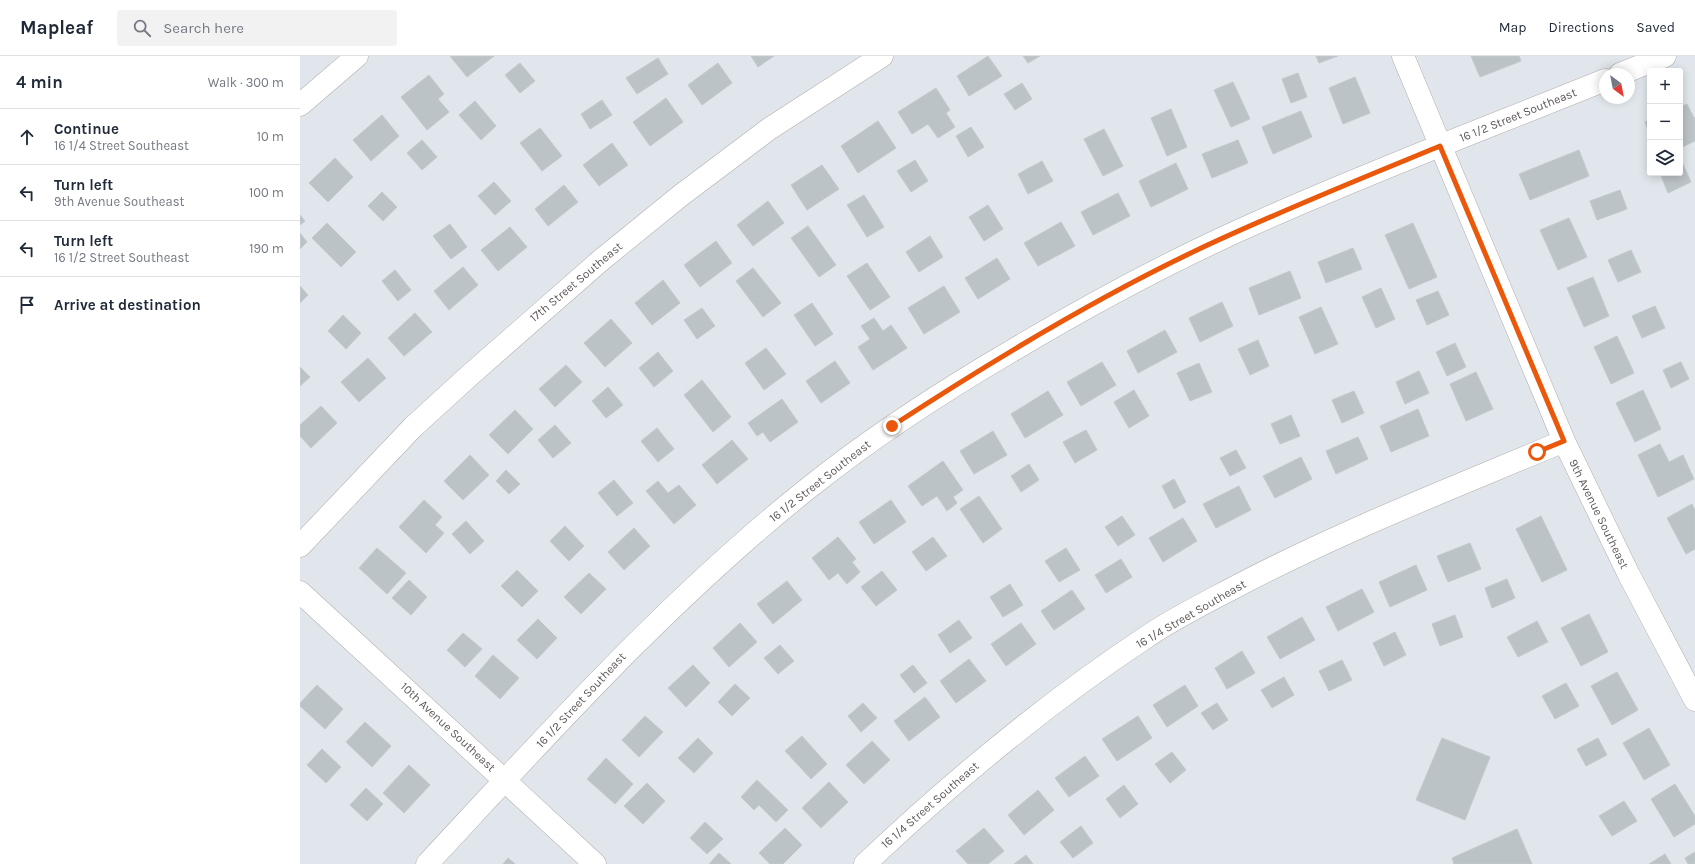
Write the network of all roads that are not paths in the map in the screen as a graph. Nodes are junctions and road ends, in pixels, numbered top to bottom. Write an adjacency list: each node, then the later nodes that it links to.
1 (357, 56): 7 (street)
2 (882, 56): 10 (street, 17th Street Southeast)
3 (1403, 56): 8 (street, 9th Avenue Southeast)
4 (1665, 56): 5 (street)
5 (1635, 68)
6 (1599, 82): 8 (street, 16 1/2 Street Southeast)
7 (300, 105)
8 (1440, 146): 9 (street, 9th Avenue Southeast); 13 (street, 16 1/2 Street Southeast)
9 (1564, 441): 12 (street, 9th Avenue Southeast); 16 (street, 16 1/4 Street Southeast)
10 (300, 546)
11 (300, 592): 13 (street, 10th Avenue Southeast)
12 (1695, 700)
13 (505, 780): 14 (street, 16 1/2 Street Southeast); 15 (street, 10th Avenue Southeast)
14 (427, 864)
15 (595, 864)
16 (865, 864)

